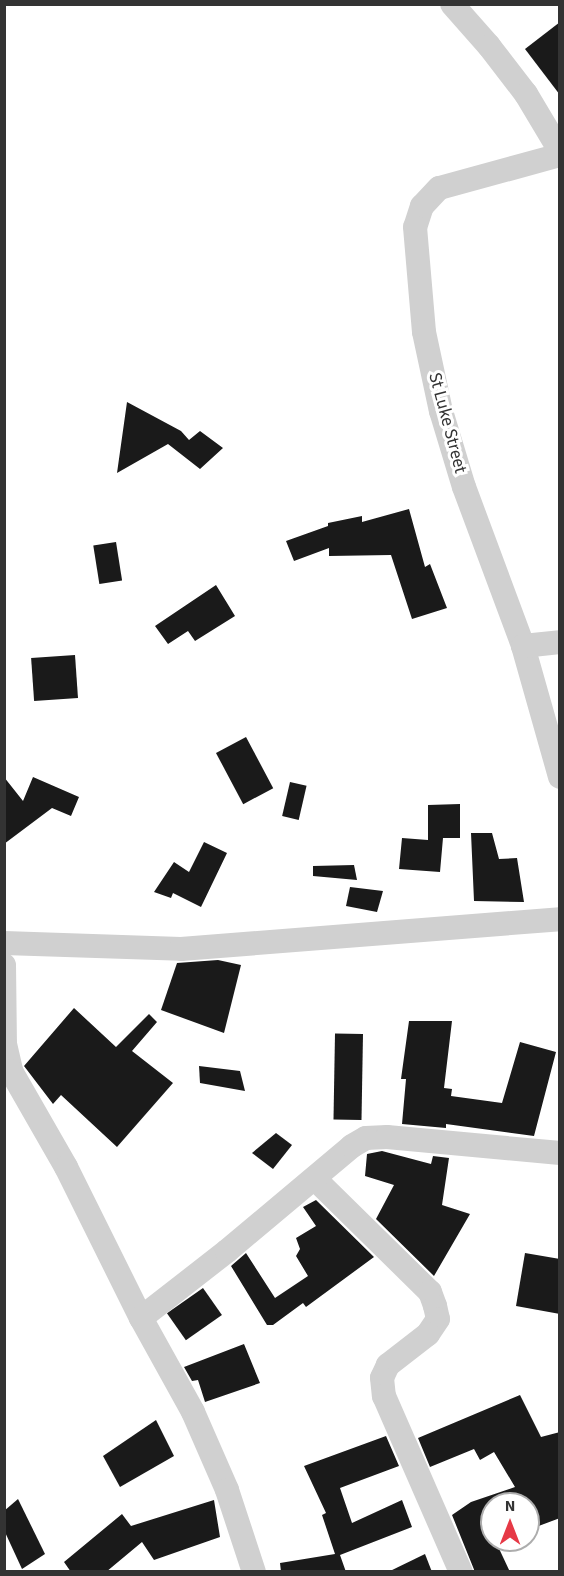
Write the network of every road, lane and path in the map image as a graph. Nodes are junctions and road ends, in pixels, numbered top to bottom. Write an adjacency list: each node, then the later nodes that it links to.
1 (452, 4): 2 (street)
2 (560, 153): 4 (street, St Luke Street)
3 (560, 642): 4 (street)
4 (523, 646): 5 (street, St Luke Street)
5 (560, 777)
6 (560, 919): 7 (street)
7 (4, 943)
8 (4, 965): 11 (street)
9 (560, 1154): 10 (street)
10 (315, 1179): 11 (street); 13 (street)
11 (141, 1318): 12 (street)
12 (254, 1572)
13 (460, 1572)

